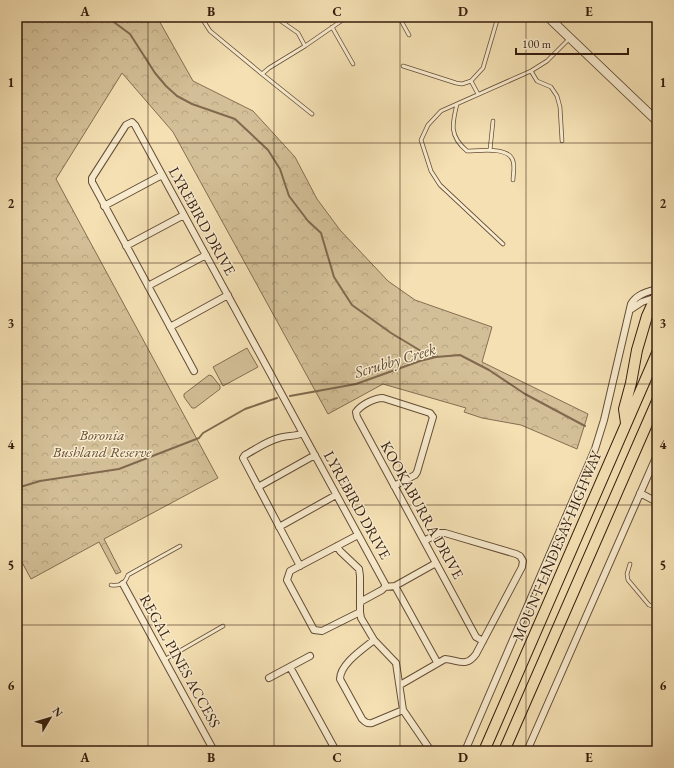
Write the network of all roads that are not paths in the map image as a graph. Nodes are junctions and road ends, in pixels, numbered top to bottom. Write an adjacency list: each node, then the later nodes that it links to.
1 (201, 17): 14 (lane)
2 (275, 17): 10 (lane)
3 (347, 17): 7 (lane)
4 (399, 17): 8 (lane)
5 (498, 17): 15 (lane)
6 (548, 17): 9 (street)
7 (332, 28): 10 (lane); 11 (lane)
8 (409, 35)
9 (570, 38): 13 (lane); 19 (street)
10 (305, 46): 14 (lane)
11 (353, 64)
12 (403, 66): 15 (lane)
13 (531, 71): 16 (lane); 21 (lane)
14 (262, 74): 18 (lane)
15 (471, 81): 16 (lane)
16 (478, 94): 17 (lane)
17 (457, 104): 22 (lane); 27 (lane)
18 (312, 114)
19 (656, 117)
20 (493, 121): 22 (lane)
21 (562, 141)
22 (490, 150): 24 (lane)
23 (162, 174): 25 (street); 25 (street, LYREBIRD DRIVE); 26 (street, LYREBIRD DRIVE)
24 (513, 180)
25 (104, 206): 28 (street, LYREBIRD DRIVE)
26 (184, 215): 28 (street); 29 (street, LYREBIRD DRIVE)
27 (503, 244)
28 (126, 246): 30 (street, LYREBIRD DRIVE)
29 (206, 255): 30 (street); 32 (street, LYREBIRD DRIVE)
30 (148, 286): 33 (street, LYREBIRD DRIVE)
31 (657, 294): 37 (highway); 74 (street)
32 (228, 295): 33 (street); 38 (street, LYREBIRD DRIVE)
33 (170, 327): 35 (street, LYREBIRD DRIVE)
34 (657, 353): 37 (highway, MOUNT LINDESAY HIGHWAY)
35 (194, 371)
36 (657, 400): 76 (highway)
37 (626, 423): 75 (highway, MOUNT LINDESAY HIGHWAY)
38 (303, 433): 39 (street, LYREBIRD DRIVE); 41 (street)
39 (315, 455): 41 (street); 44 (street, LYREBIRD DRIVE)
40 (657, 455): 43 (street)
41 (258, 486): 46 (street)
42 (394, 486): 42 (street, KOOKABURRA DRIVE); 48 (street, KOOKABURRA DRIVE)
43 (640, 493): 45 (street); 77 (street)
44 (336, 495): 46 (street); 47 (street, LYREBIRD DRIVE)
45 (657, 502)
46 (279, 527): 53 (street)
47 (358, 535): 50 (street); 57 (street, LYREBIRD DRIVE)
48 (424, 541): 51 (street, KOOKABURRA DRIVE); 63 (street)
49 (180, 546): 54 (lane)
50 (337, 546): 53 (street); 58 (street)
51 (436, 563): 56 (street); 63 (street, KOOKABURRA DRIVE)
52 (630, 564): 59 (lane)
53 (300, 566): 60 (street)
54 (123, 584): 55 (lane); 65 (street, REGAL PINES ACCESS)
55 (111, 585)
56 (395, 586): 57 (street); 66 (street)
57 (385, 587): 58 (street)
58 (360, 602): 60 (street)
59 (657, 608)
60 (360, 612): 62 (street)
61 (223, 626): 65 (lane)
62 (374, 640): 69 (street); 70 (street)
63 (483, 641): 66 (street)
64 (310, 656): 67 (street)
65 (164, 660): 71 (street, REGAL PINES ACCESS)
66 (437, 662): 69 (street)
67 (290, 667): 68 (street); 72 (street)
68 (269, 678)
69 (400, 684): 70 (street)
70 (403, 710): 73 (street)
71 (214, 751)
72 (336, 751)
73 (431, 751)
74 (465, 751)
75 (484, 751)
76 (504, 751)
77 (527, 751)

